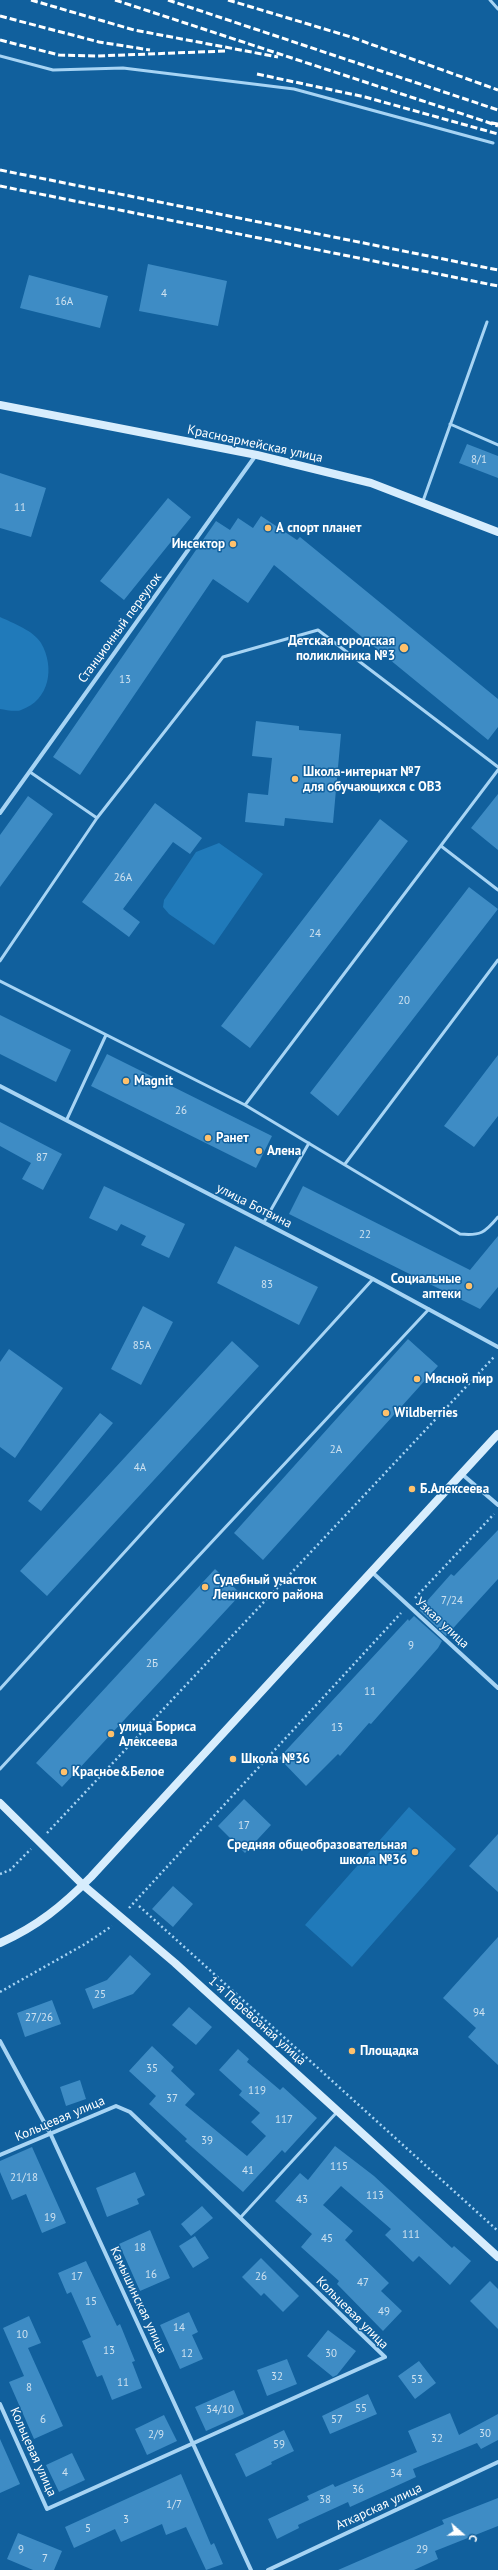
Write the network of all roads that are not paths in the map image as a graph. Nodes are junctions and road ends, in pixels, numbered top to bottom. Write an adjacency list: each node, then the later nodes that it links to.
1 (490, 0): 2 (lane)
2 (498, 10)
3 (0, 56): 4 (lane)
4 (493, 143)
5 (487, 322): 7 (lane)
6 (0, 405): 9 (main road, Красноармейская улица)
7 (450, 424): 8 (lane); 10 (lane)
8 (498, 445)
9 (256, 455): 10 (main road, Красноармейская улица); 13 (street, Станционный переулок)
10 (422, 503): 11 (main road, Красноармейская улица)
11 (498, 532)
12 (498, 768): 15 (lane); 16 (lane)
13 (30, 772): 14 (street, Станционный переулок); 15 (lane)
14 (0, 813)
15 (97, 818): 19 (lane)
16 (441, 846): 17 (lane); 23 (lane)
17 (498, 890)
18 (498, 960): 26 (lane)
19 (0, 961)
20 (0, 981): 21 (lane)
21 (106, 1035): 23 (lane); 24 (lane)
22 (0, 1086): 24 (street, улица Ботвина)
23 (245, 1105): 25 (lane)
24 (67, 1119): 28 (street, улица Ботвина)
25 (309, 1143): 26 (lane); 28 (lane)
26 (345, 1164): 27 (lane)
27 (498, 1217)
28 (264, 1222): 29 (street, улица Ботвина)
29 (374, 1279): 30 (street, улица Ботвина); 37 (lane)
30 (429, 1309): 31 (street, улица Ботвина); 38 (lane)
31 (498, 1347)
32 (498, 1434): 33 (main road)
33 (463, 1475): 34 (street); 35 (main road)
34 (498, 1505)
35 (373, 1573): 36 (street, Узкая улица); 40 (main road)
36 (498, 1688)
37 (0, 1689)
38 (0, 1769)
39 (0, 1803): 40 (main road, 1-я Перевозная улица)
40 (83, 1885): 41 (main road); 43 (main road, 1-я Перевозная улица)
41 (0, 1943)
42 (0, 2041): 44 (street, Камышинская улица)
43 (338, 2111): 46 (lane); 47 (main road, 1-я Перевозная улица)
44 (51, 2135): 45 (street, Кольцевая улица); 46 (street, Кольцевая улица); 49 (street, Камышинская улица)
45 (0, 2155)
46 (240, 2218): 49 (street, Кольцевая улица)
47 (498, 2256)
48 (0, 2404): 49 (street, Кольцевая улица)
49 (193, 2443): 51 (street, Камышинская улица)
50 (498, 2462): 52 (street, Аткарская улица)
51 (251, 2570)
52 (268, 2570)

